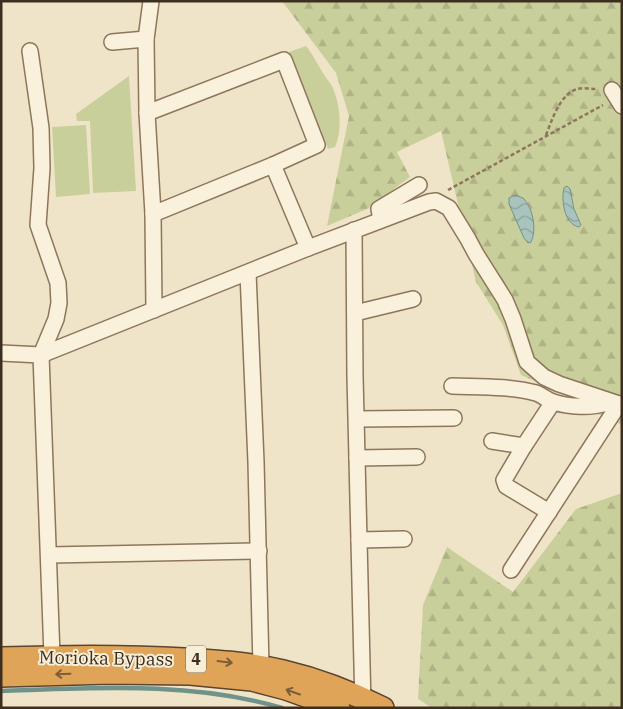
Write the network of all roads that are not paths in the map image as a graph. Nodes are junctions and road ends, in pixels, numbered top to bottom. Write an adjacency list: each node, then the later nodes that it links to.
1 (151, 1): 2 (street)
2 (146, 39): 3 (street); 5 (street)
3 (112, 42)
4 (30, 51): 17 (street)
5 (147, 113): 6 (street); 8 (street)
6 (273, 166): 8 (street); 11 (street)
7 (419, 185): 9 (street)
8 (153, 214): 14 (street)
9 (381, 220): 10 (street); 20 (street)
10 (354, 230): 11 (street); 15 (street)
11 (308, 248): 12 (street)
12 (248, 273): 14 (street); 30 (street)
13 (412, 299): 15 (street)
14 (154, 310): 17 (street)
15 (355, 313): 22 (street)
16 (1, 353): 17 (street)
17 (41, 354): 31 (street)
18 (452, 386): 19 (street)
19 (554, 402): 20 (street); 24 (street)
20 (617, 404): 27 (street)
21 (454, 418): 22 (street)
22 (357, 419): 26 (street)
23 (492, 441): 24 (street)
24 (524, 446): 27 (street)
25 (417, 457): 26 (street)
26 (357, 458): 29 (street)
27 (549, 512): 32 (street)
28 (404, 539): 29 (street)
29 (359, 540): 37 (street)
30 (259, 551): 31 (street); 35 (street)
31 (49, 554): 33 (street)
32 (511, 570)
33 (52, 656): 34 (highway, Morioka Bypass / 4); 35 (highway, Morioka Bypass / 4, one-way to 35)
34 (1, 658)
35 (261, 667): 37 (highway, Morioka Bypass / 4)
36 (1, 676): 38 (highway, Morioka Bypass / 4, one-way to 36)
37 (362, 703): 39 (highway, Morioka Bypass / 4)
38 (339, 708)
39 (383, 708)

